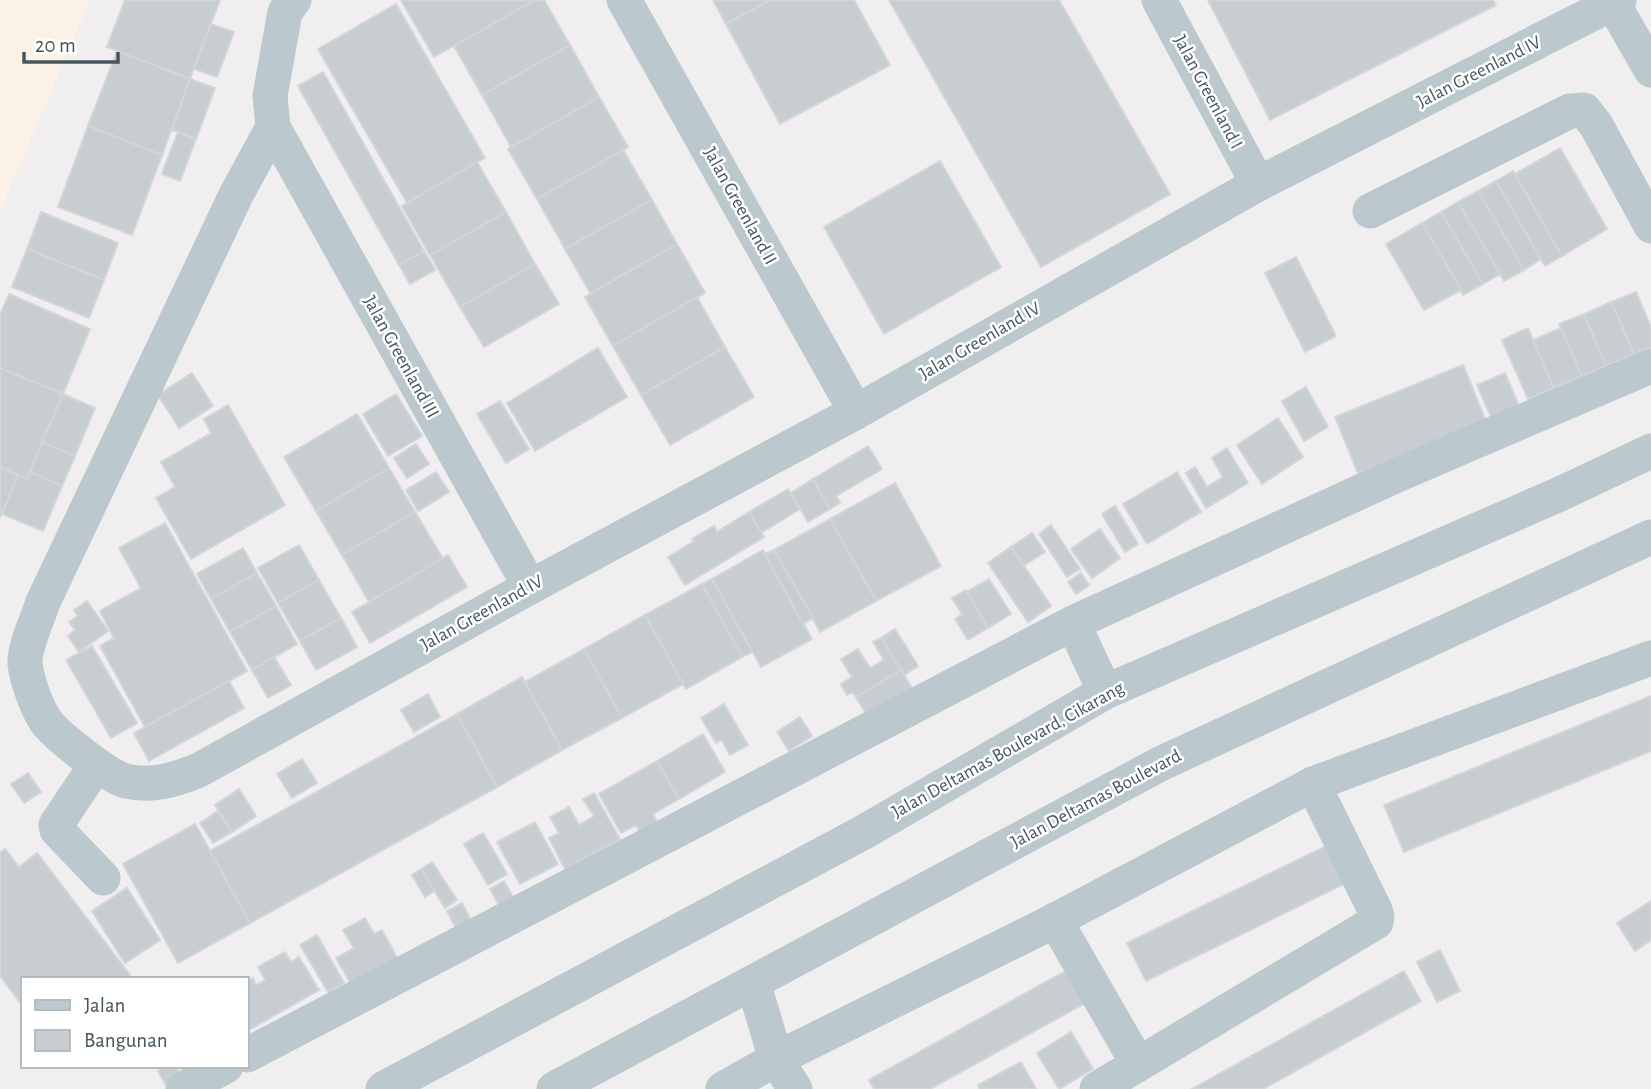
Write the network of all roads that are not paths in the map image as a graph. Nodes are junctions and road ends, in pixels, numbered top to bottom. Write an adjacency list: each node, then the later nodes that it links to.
1 (294, 0): 6 (street)
2 (624, 0): 11 (street, Jalan Greenland II)
3 (1159, 0): 7 (street, Jalan Greenland I)
4 (1615, 1): 5 (street); 7 (street, Jalan Greenland IV)
5 (1651, 70)
6 (273, 127): 14 (street, Jalan Greenland III); 18 (street, Jalan Greenland IV)
7 (1258, 184): 11 (street, Jalan Greenland IV)
8 (1370, 211): 9 (street)
9 (1651, 226)
10 (1651, 366): 15 (street)
11 (856, 412): 14 (street, Jalan Greenland IV)
12 (1651, 451): 17 (street, Jalan Deltamas Boulevard, Cikarang)
13 (1651, 537): 22 (street, Jalan Deltamas Boulevard)
14 (530, 587): 18 (street, Jalan Greenland IV)
15 (1073, 622): 17 (street); 23 (street)
16 (1651, 658): 19 (street)
17 (1105, 692): 26 (street, Jalan Deltamas Boulevard, Cikarang)
18 (96, 765): 20 (street)
19 (1313, 784): 21 (street); 25 (street)
20 (103, 878)
21 (1055, 920): 24 (street); 25 (street)
22 (753, 982): 24 (street); 27 (street, Jalan Deltamas Boulevard)
23 (248, 1054)
24 (776, 1059): 28 (street); 29 (street)
25 (1138, 1063): 30 (street)
26 (383, 1089)
27 (554, 1089)
28 (723, 1089)
29 (795, 1089)
30 (1097, 1089)

